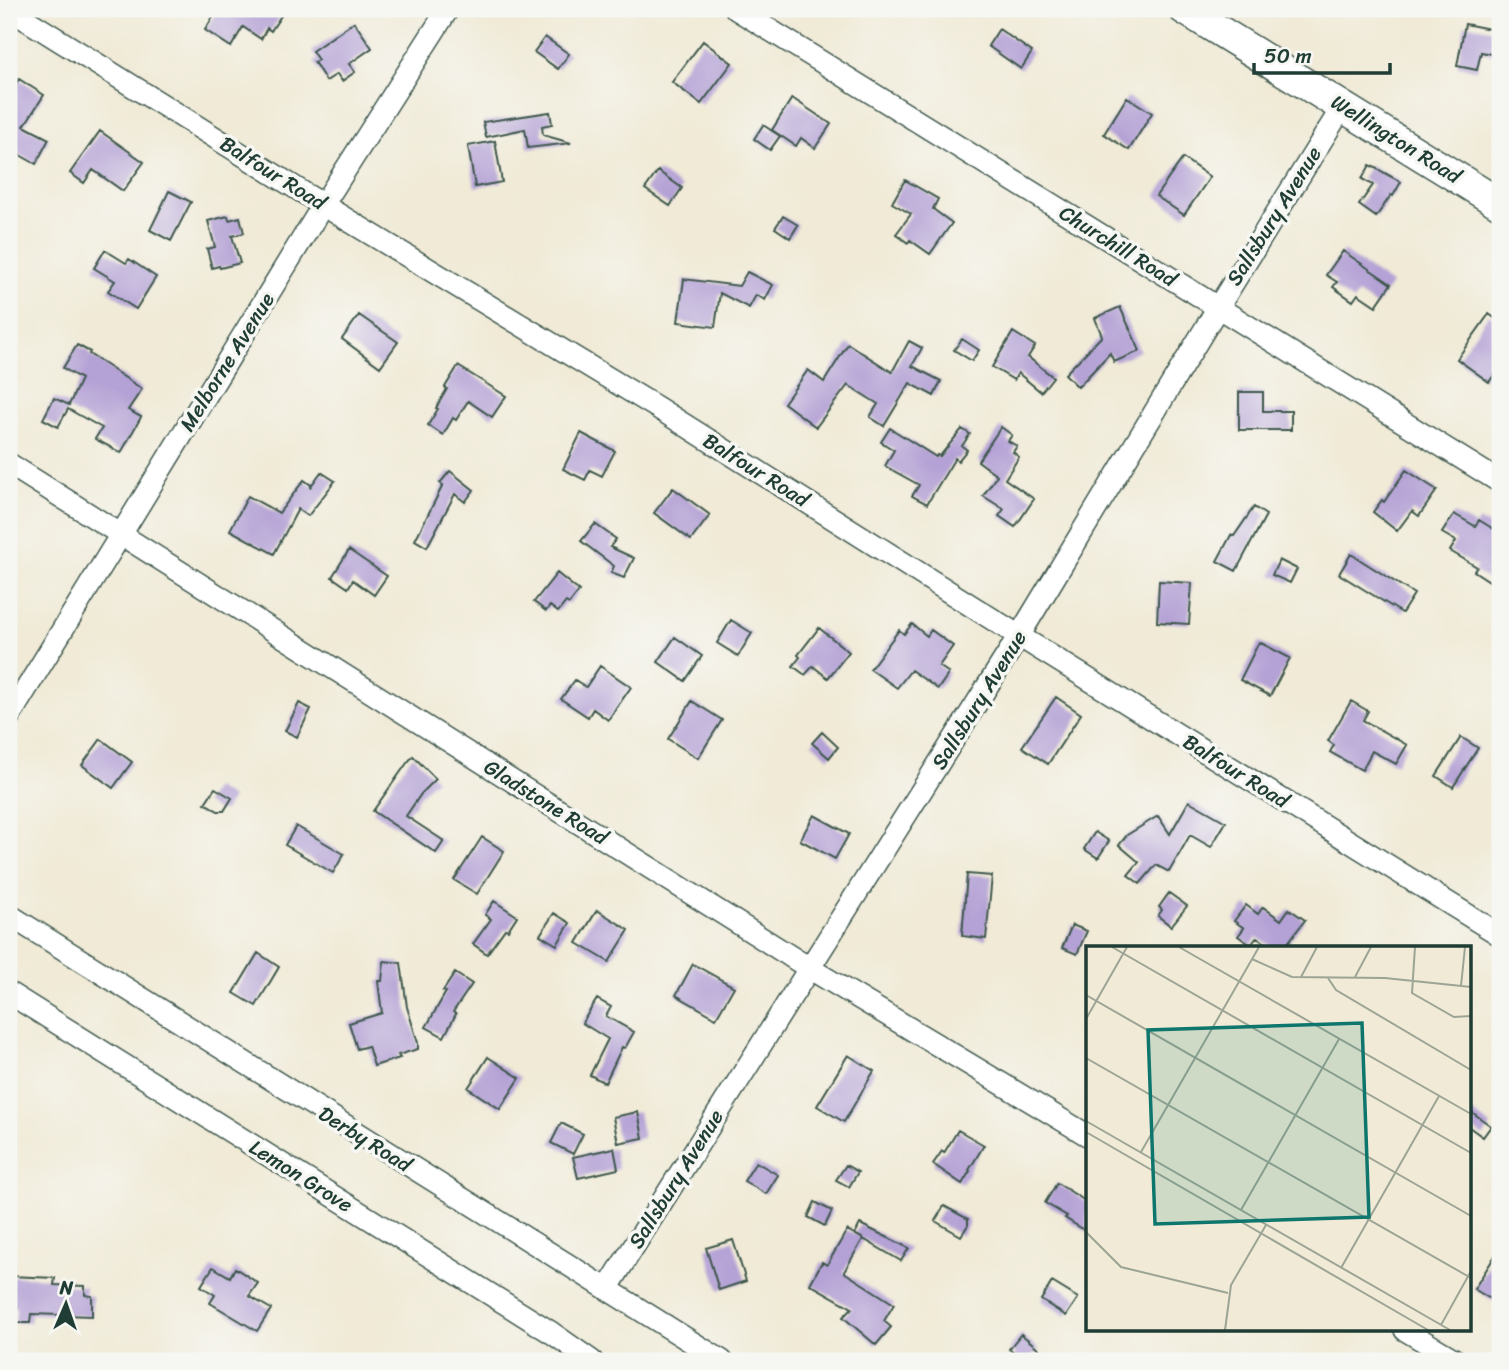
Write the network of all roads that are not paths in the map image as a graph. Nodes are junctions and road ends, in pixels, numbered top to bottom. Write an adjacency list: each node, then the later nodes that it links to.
1 (9, 9): 7 (street, Balfour Road)
2 (448, 9): 7 (street, Melborne Avenue)
3 (736, 9): 8 (street, Churchill Road)
4 (1184, 9): 5 (main road, Wellington Road)
5 (1343, 106): 6 (main road, Wellington Road); 8 (street, Sallsbury Avenue)
6 (1500, 204)
7 (323, 205): 11 (street, Melborne Avenue); 12 (street, Balfour Road)
8 (1217, 309): 10 (street, Churchill Road); 12 (street, Sallsbury Avenue)
9 (9, 464): 11 (street, Gladstone Road)
10 (1500, 482)
11 (121, 534): 13 (street, Melborne Avenue); 16 (street, Gladstone Road)
12 (1019, 636): 15 (street, Balfour Road); 16 (street, Sallsbury Avenue)
13 (9, 717)
14 (9, 915): 19 (street, Derby Road)
15 (1500, 935)
16 (809, 968): 18 (street, Gladstone Road); 19 (street, Sallsbury Avenue)
17 (9, 993): 21 (street, Lemon Grove)
18 (1086, 1134)
19 (607, 1289): 22 (street, Derby Road)
20 (1408, 1332): 23 (street)
21 (592, 1361)
22 (722, 1361)
23 (1457, 1361)

